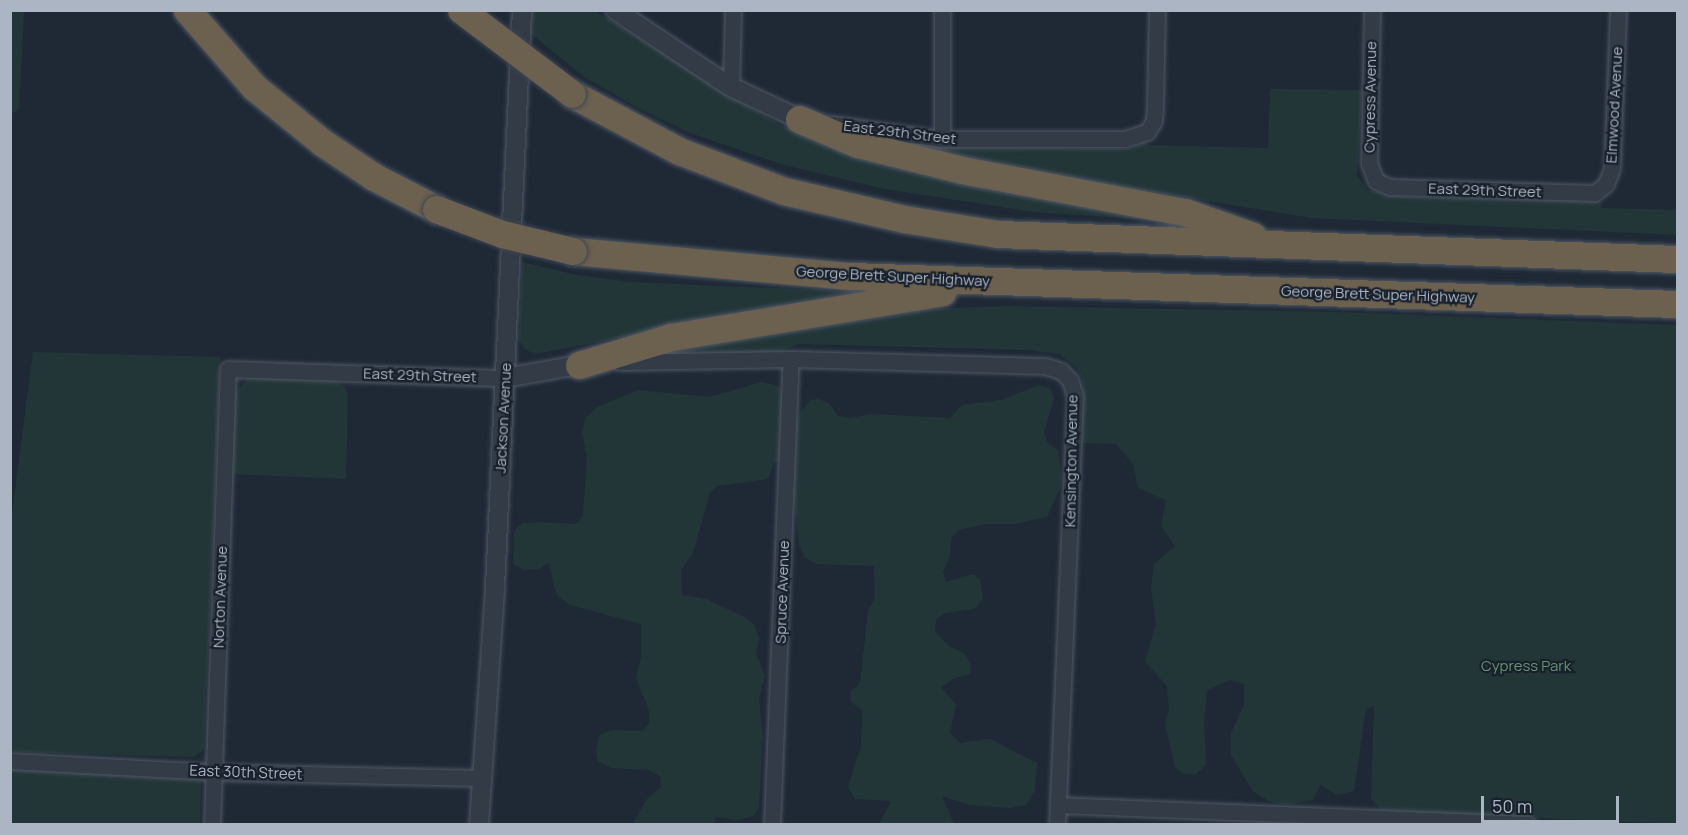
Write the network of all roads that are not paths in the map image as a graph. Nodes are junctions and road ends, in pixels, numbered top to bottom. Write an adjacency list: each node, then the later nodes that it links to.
1 (188, 10): 17 (highway, George Brett Super Highway, bridge)
2 (461, 10): 15 (highway, bridge)
3 (522, 10): 22 (street, Jackson Avenue)
4 (615, 10): 10 (street, East 29th Street)
5 (733, 10): 10 (street)
6 (942, 10): 12 (street)
7 (1157, 10): 12 (street, East 29th Street)
8 (1372, 10): 13 (street, Cypress Avenue)
9 (1618, 10): 14 (street, Elmwood Avenue)
10 (731, 87): 11 (street, East 29th Street)
11 (799, 119): 12 (street, East 29th Street); 15 (highway)
12 (942, 139)
13 (1376, 181): 14 (street, East 29th Street)
14 (1595, 193)
15 (1280, 244): 16 (highway)
16 (1677, 259)
17 (1018, 281): 18 (highway, George Brett Super Highway); 20 (highway)
18 (1677, 304)
19 (791, 359): 20 (street, East 29th Street); 26 (street, Kensington Avenue); 30 (street, Spruce Avenue)
20 (579, 365): 22 (street, East 29th Street)
21 (228, 369): 22 (street, East 29th Street); 24 (street, Norton Avenue)
22 (505, 378): 25 (street, Jackson Avenue)
23 (10, 761): 24 (street, East 30th Street)
24 (214, 772): 25 (street, East 30th Street); 28 (street, Norton Avenue)
25 (481, 778): 29 (street, Jackson Avenue)
26 (1058, 805): 27 (street); 31 (street, Kensington Avenue)
27 (1365, 822): 32 (street)
28 (212, 825)
29 (479, 825)
30 (772, 825)
31 (1058, 825)
32 (1528, 825)

